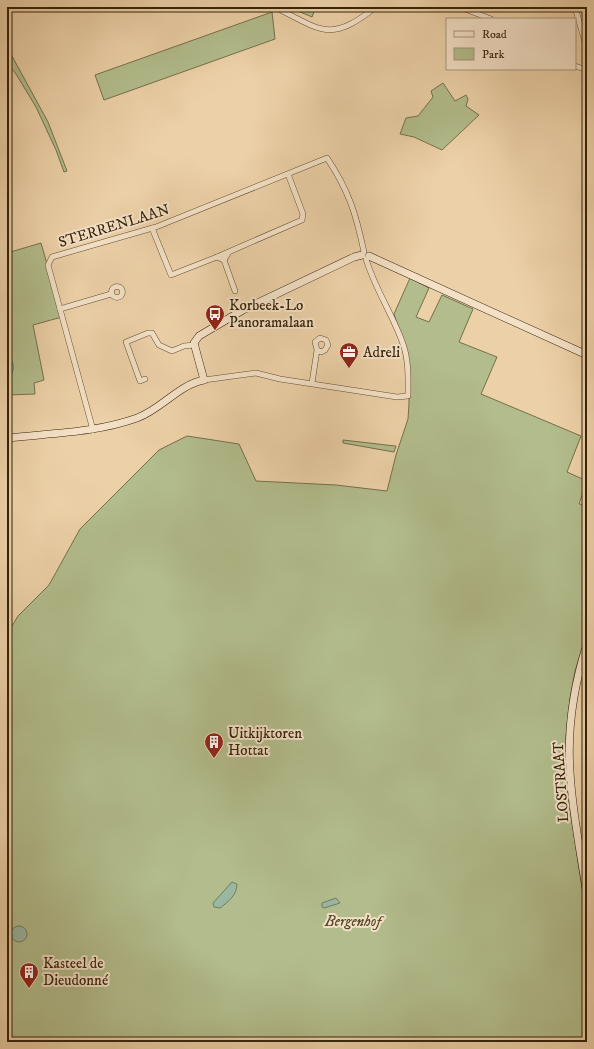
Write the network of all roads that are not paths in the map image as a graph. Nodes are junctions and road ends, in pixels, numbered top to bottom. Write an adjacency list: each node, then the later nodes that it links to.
1 (275, 7): 2 (street)
2 (376, 7)
3 (460, 7): 5 (street)
4 (575, 7): 6 (street)
5 (488, 18)
6 (587, 49)
7 (576, 66): 8 (street)
8 (587, 70)
9 (288, 174): 10 (street, STERRENLAAN); 11 (street); 12 (street, STERRENLAAN)
10 (152, 228): 13 (street); 17 (street, STERRENLAAN)
11 (229, 252): 13 (street); 14 (street)
12 (365, 256): 18 (street); 20 (street); 23 (street)
13 (217, 257): 14 (street)
14 (224, 260): 15 (street)
15 (235, 291)
16 (111, 294): 17 (street)
17 (60, 309): 24 (street, STERRENLAAN)
18 (194, 345): 21 (street); 22 (street)
19 (317, 350): 23 (street)
20 (587, 355)
21 (145, 379)
22 (204, 380): 23 (street); 24 (street)
23 (312, 383)
24 (93, 430): 25 (street)
25 (7, 438)
26 (587, 644): 27 (street, LOSTRAAT)
27 (587, 895)

